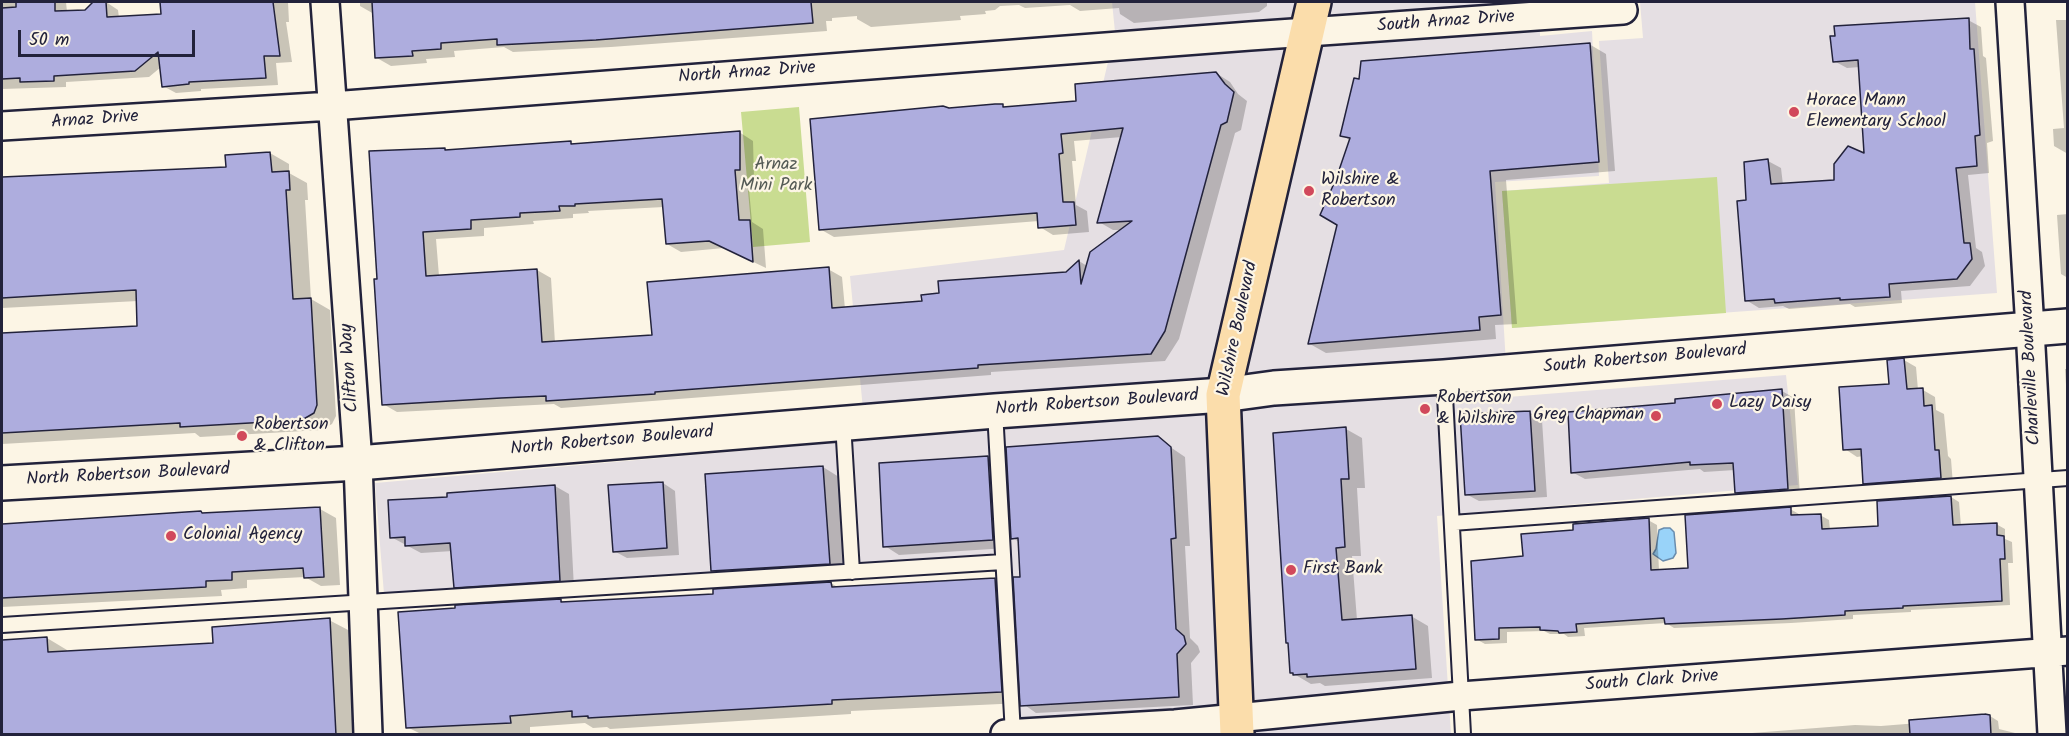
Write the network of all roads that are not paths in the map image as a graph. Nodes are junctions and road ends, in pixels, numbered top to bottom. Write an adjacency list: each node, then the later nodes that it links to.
1 (325, 2): 5 (street, Clifton Way)
2 (2010, 2): 9 (street, Charleville Boulevard)
3 (1623, 10): 4 (street, South Arnaz Drive)
4 (1310, 17): 5 (street, North Arnaz Drive); 11 (main road, Wilshire Boulevard)
5 (332, 106): 6 (street, North Arnaz Drive); 14 (street, Clifton Way)
6 (188, 115): 7 (street, Arnaz Drive)
7 (2, 126)
8 (2067, 326): 9 (main road, South Robertson Boulevard)
9 (2030, 329): 10 (main road, South Robertson Boulevard); 16 (street, Charleville Boulevard)
10 (1444, 377): 11 (main road, South Robertson Boulevard); 18 (lane)
11 (1223, 395): 12 (main road, North Robertson Boulevard); 25 (main road, Wilshire Boulevard)
12 (995, 411): 13 (main road, North Robertson Boulevard); 19 (lane)
13 (843, 423): 14 (main road, North Robertson Boulevard); 20 (lane)
14 (358, 463): 17 (main road, North Robertson Boulevard); 21 (street, Clifton Way)
15 (2067, 478): 16 (lane)
16 (2038, 479): 18 (lane); 23 (street, Charleville Boulevard)
17 (2, 483)
18 (1452, 523): 24 (lane)
19 (1003, 562): 20 (lane); 26 (lane)
20 (852, 572): 21 (lane)
21 (363, 603): 22 (lane); 27 (street, Clifton Way)
22 (2, 625)
23 (2057, 652): 24 (street, South Clark Drive); 30 (street, Charleville Boulevard)
24 (1461, 696): 25 (street, South Clark Drive); 29 (lane)
25 (1236, 726): 26 (street, South Clark Drive)
26 (1012, 734): 28 (street, South Clark Drive)
27 (368, 735)
28 (1005, 735)
29 (1463, 735)
30 (2052, 735)

